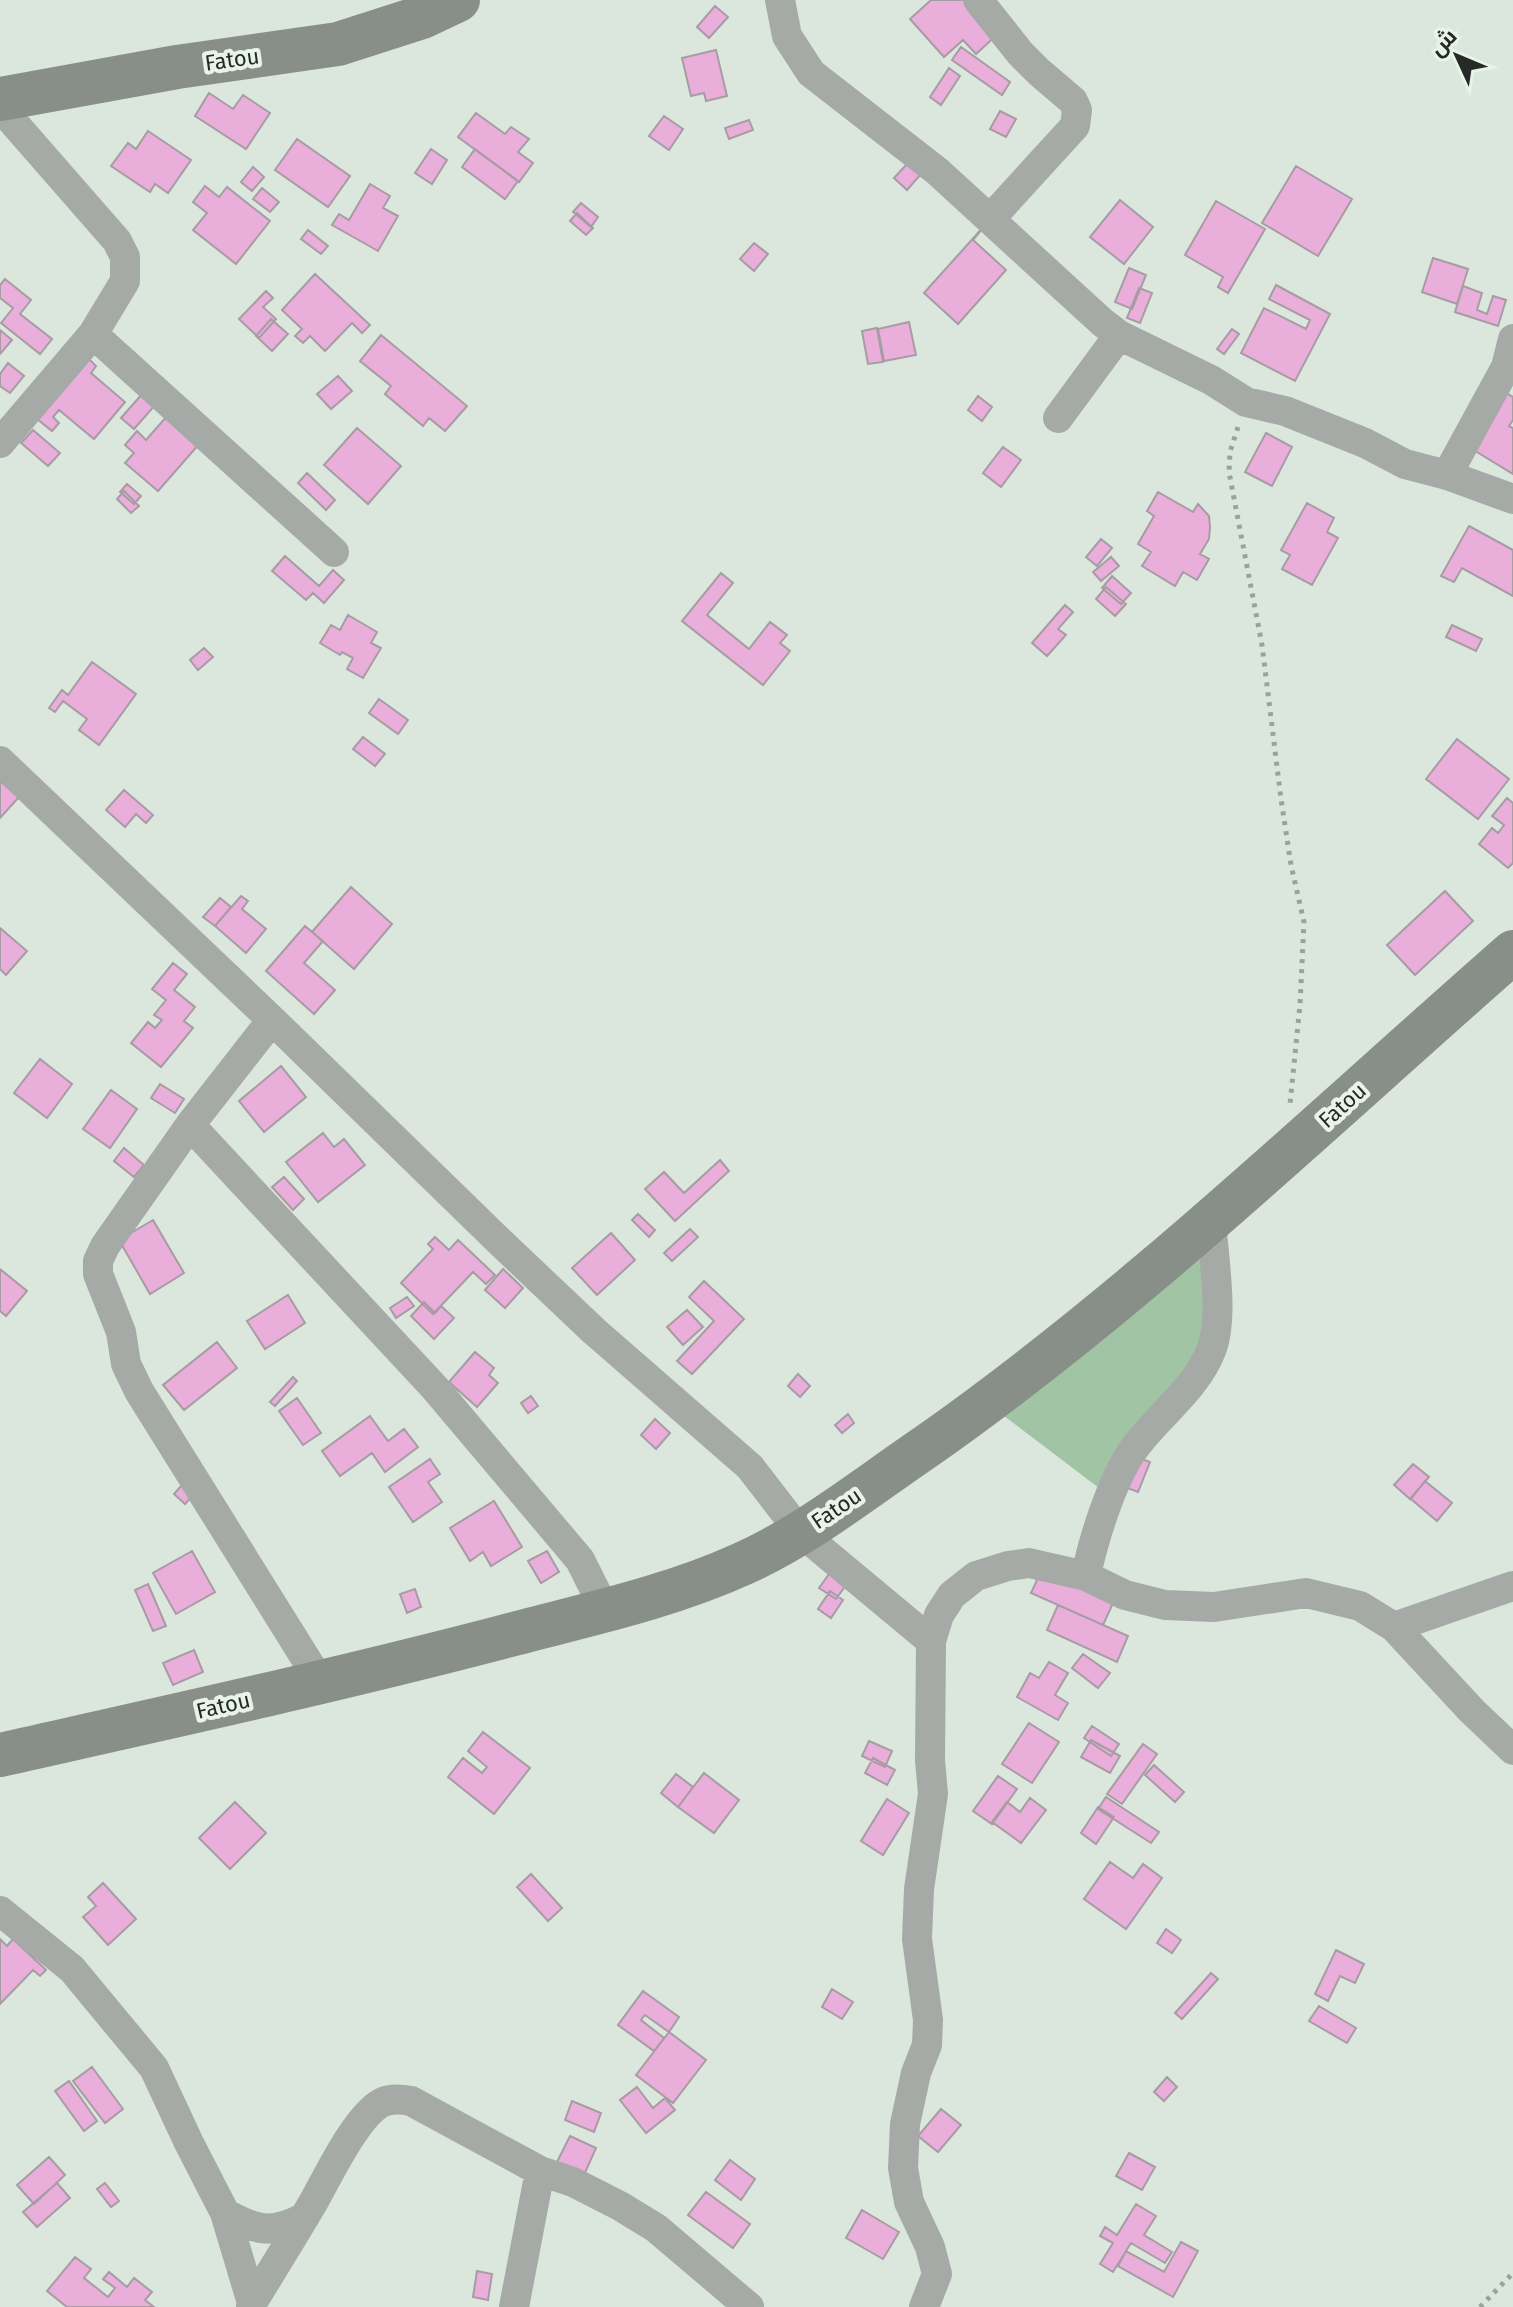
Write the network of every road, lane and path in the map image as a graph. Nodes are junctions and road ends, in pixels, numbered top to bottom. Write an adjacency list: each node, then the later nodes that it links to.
1 (458, 0): 4 (street, Fatou)
2 (780, 0): 6 (street)
3 (978, 0): 6 (street)
4 (0, 99)
5 (0, 107): 7 (street)
6 (991, 218): 8 (street)
7 (93, 334): 12 (street); 15 (street)
8 (1119, 335): 10 (street); 11 (street)
9 (1513, 339): 13 (street)
10 (1246, 402): 13 (street); 20 (path)
11 (1058, 418)
12 (0, 443)
13 (1447, 475): 14 (street)
14 (1513, 499)
15 (334, 552)
16 (0, 761): 18 (street)
17 (1513, 952): 20 (street, Fatou)
18 (272, 1020): 19 (street); 22 (street)
19 (190, 1125): 25 (street); 28 (street)
20 (1288, 1153): 21 (street, Fatou)
21 (1211, 1219): 22 (street, Fatou); 23 (street)
22 (800, 1532): 25 (street, Fatou); 27 (street)
23 (1086, 1576): 26 (street); 27 (street)
24 (1513, 1586): 26 (street)
25 (605, 1610): 28 (street, Fatou)
26 (1394, 1627): 29 (street)
27 (931, 1641): 39 (street)
28 (321, 1683): 30 (street, Fatou)
29 (1513, 1750)
30 (0, 1755)
31 (0, 1911): 33 (street)
32 (540, 2171): 34 (street); 37 (street); 38 (street)
33 (225, 2213): 34 (street); 36 (street)
34 (303, 2218): 36 (street)
35 (1513, 2273): 40 (path)
36 (252, 2305)
37 (514, 2307)
38 (749, 2307)
39 (924, 2307)
40 (1480, 2307)

